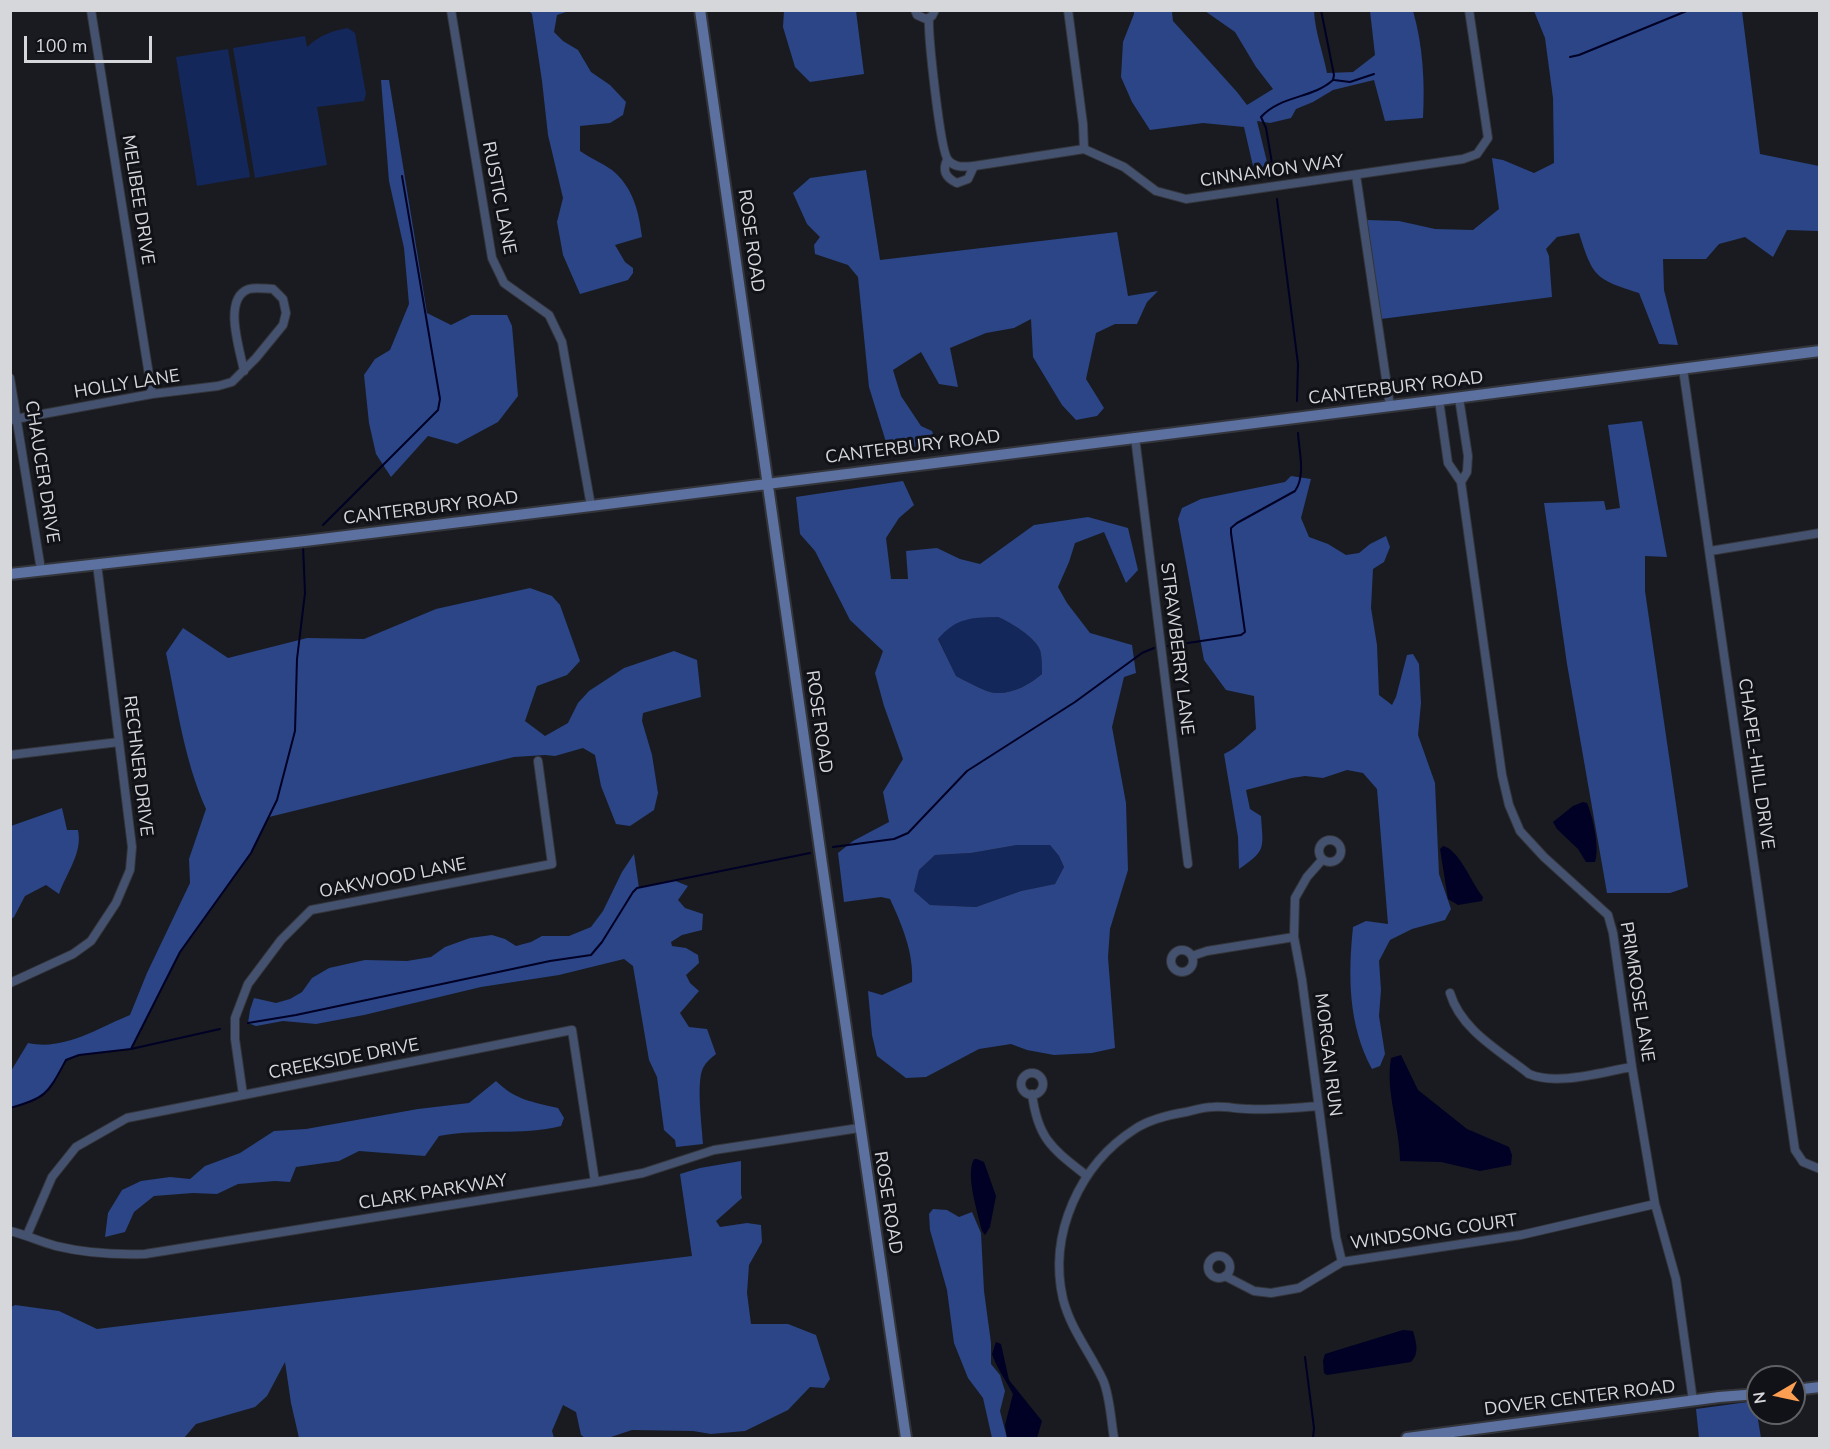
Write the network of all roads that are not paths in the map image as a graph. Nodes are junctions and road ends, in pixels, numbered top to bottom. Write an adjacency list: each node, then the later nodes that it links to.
1 (91, 10): 17 (street, MELIBEE DRIVE)
2 (450, 10): 25 (street, RUSTIC LANE)
3 (700, 10): 24 (street, ROSE ROAD)
4 (915, 10): 8 (street)
5 (935, 10): 8 (street)
6 (1068, 10): 9 (street)
7 (1469, 10): 12 (street)
8 (929, 18): 10 (street)
9 (1084, 149): 11 (street); 12 (street, CINNAMON WAY)
10 (947, 160): 11 (street); 11 (street)
11 (974, 166)
12 (1356, 175): 20 (street, CINNAMON WAY)
13 (1820, 351): 14 (street, CANTERBURY ROAD)
14 (1683, 369): 18 (street, CANTERBURY ROAD); 27 (street, CHAPEL-HILL DRIVE)
15 (244, 371): 15 (street, HOLLY LANE); 17 (street, HOLLY LANE)
16 (10, 378): 21 (street, CHAUCER DRIVE)
17 (152, 394): 21 (street, HOLLY LANE)
18 (1459, 398): 19 (street, CANTERBURY ROAD); 23 (street, PRIMROSE LANE)
19 (1439, 400): 20 (street, CANTERBURY ROAD); 23 (street, PRIMROSE LANE)
20 (1390, 406): 22 (street, CANTERBURY ROAD)
21 (14, 419): 29 (street, CHAUCER DRIVE)
22 (1135, 437): 24 (street, CANTERBURY ROAD); 35 (street, STRAWBERRY LANE)
23 (1461, 482): 40 (street, PRIMROSE LANE)
24 (768, 483): 25 (street, CANTERBURY ROAD); 44 (street, ROSE ROAD)
25 (591, 506): 28 (street, CANTERBURY ROAD)
26 (1820, 533): 27 (street)
27 (1710, 550): 45 (street, CHAPEL-HILL DRIVE)
28 (97, 564): 29 (street, CANTERBURY ROAD); 31 (street, RECHNER DRIVE)
29 (41, 570): 30 (street, CANTERBURY ROAD)
30 (10, 574)
31 (119, 742): 32 (street); 38 (street, RECHNER DRIVE)
32 (10, 755)
33 (538, 761): 42 (street, OAKWOOD LANE)
34 (1322, 860): 36 (street, MORGAN RUN)
35 (1188, 864)
36 (1294, 937): 37 (street); 43 (street, MORGAN RUN)
37 (1192, 956)
38 (10, 982)
39 (1450, 993): 40 (street)
40 (1632, 1067): 48 (street, PRIMROSE LANE)
41 (1032, 1094): 46 (street)
42 (243, 1095): 47 (street, CREEKSIDE DRIVE); 50 (street, CREEKSIDE DRIVE)
43 (1318, 1106): 46 (street); 51 (street, MORGAN RUN)
44 (859, 1128): 47 (street, CLARK PARKWAY); 56 (street, ROSE ROAD)
45 (1820, 1169)
46 (1086, 1176): 57 (street)
47 (595, 1182): 50 (street, CLARK PARKWAY)
48 (1655, 1203): 51 (street, WINDSONG COURT); 54 (street, PRIMROSE LANE)
49 (10, 1231): 50 (street, CLARK PARKWAY)
50 (27, 1235)
51 (1342, 1262): 52 (street, WINDSONG COURT)
52 (1225, 1276)
53 (1746, 1395): 54 (street, DOVER CENTER ROAD)
54 (1693, 1401): 55 (street, DOVER CENTER ROAD)
55 (1422, 1437): 58 (street, DOVER CENTER ROAD)
56 (906, 1438)
57 (1114, 1438)
58 (1407, 1438)

